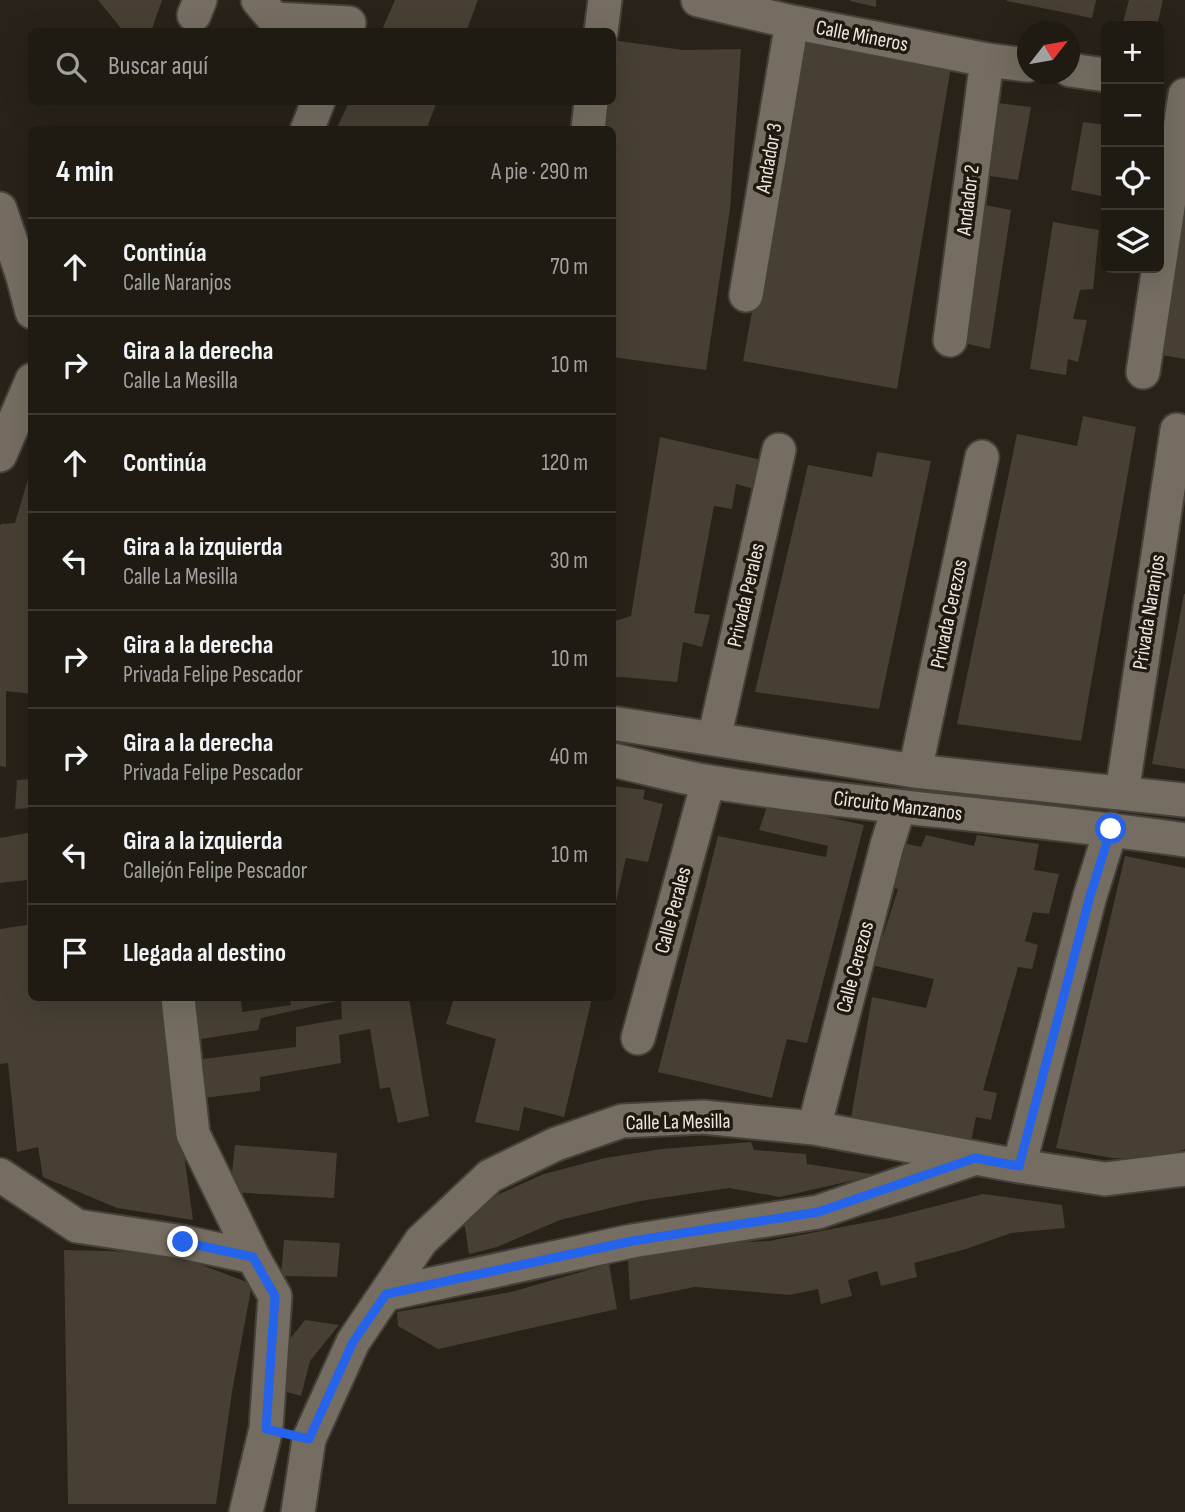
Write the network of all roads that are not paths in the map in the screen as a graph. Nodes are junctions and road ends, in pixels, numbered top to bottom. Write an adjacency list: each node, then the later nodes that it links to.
1 (258, 0): 4 (street)
2 (605, 0): 6 (street)
3 (698, 0): 5 (street, Calle Mineros)
4 (351, 18)
5 (792, 22): 7 (street, Calle Mineros); 19 (street, Andador 3)
6 (602, 28)
7 (987, 60): 8 (street, Calle Mineros); 21 (street, Andador 2)
8 (1017, 64)
9 (1080, 72): 10 (street)
10 (1101, 74)
11 (1164, 83): 12 (street)
12 (1185, 85)
13 (1185, 95): 22 (street)
14 (317, 105): 16 (street)
15 (592, 105): 17 (street)
16 (309, 126)
17 (589, 126)
18 (0, 209): 20 (street)
19 (746, 295)
20 (28, 296)
21 (950, 340)
22 (1143, 372)
23 (28, 389): 26 (street)
24 (1177, 430): 33 (street, Privada Naranjos)
25 (779, 450): 29 (street, Privada Perales)
26 (0, 455)
27 (982, 457): 31 (street, Privada Cerezos)
28 (616, 724): 29 (street, Circuito Manzanos)
29 (714, 739): 31 (street, Circuito Manzanos)
30 (616, 761): 32 (street, Circuito Manzanos)
31 (915, 771): 33 (street, Circuito Manzanos)
32 (708, 782): 35 (street, Circuito Manzanos); 39 (street, Calle Perales)
33 (1122, 793): 34 (street, Circuito Manzanos)
34 (1185, 800)
35 (899, 807): 36 (street, Circuito Manzanos); 40 (street, Calle Cerezos)
36 (1111, 829): 37 (street, Circuito Manzanos); 42 (street)
37 (1185, 840)
38 (178, 1001): 45 (street)
39 (638, 1038)
40 (814, 1128): 41 (street, Calle La Mesilla); 46 (street, Calle La Mesilla)
41 (975, 1158): 42 (street, Calle La Mesilla); 46 (street)
42 (1019, 1166): 43 (street, Calle La Mesilla)
43 (1185, 1169)
44 (0, 1175): 45 (street)
45 (253, 1257): 47 (street)
46 (386, 1294): 48 (street, Calle La Mesilla)
47 (266, 1429): 48 (street); 49 (street)
48 (309, 1439): 50 (street, Calle La Mesilla)
49 (246, 1512)
50 (298, 1512)

